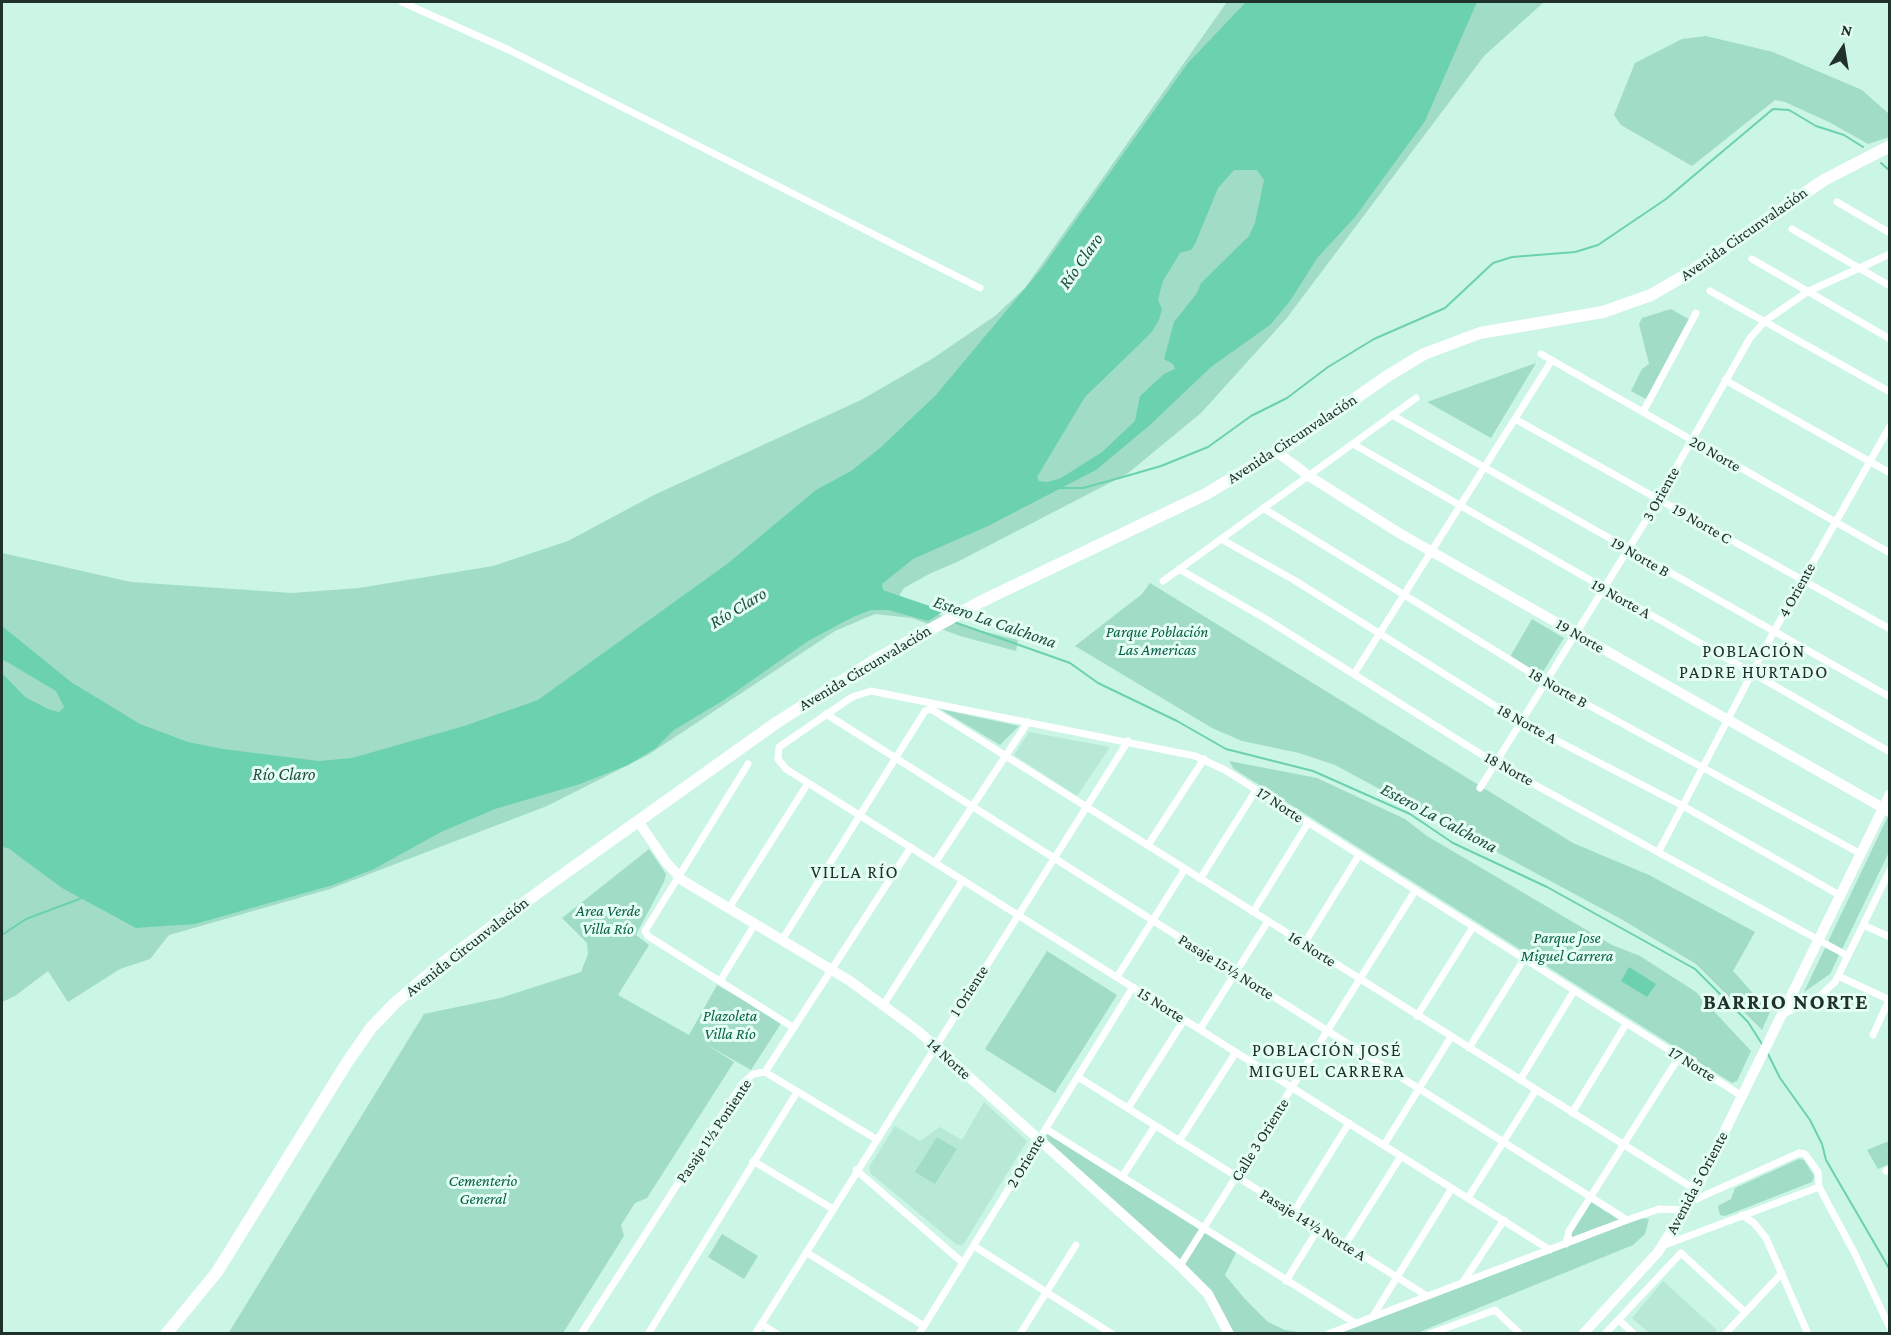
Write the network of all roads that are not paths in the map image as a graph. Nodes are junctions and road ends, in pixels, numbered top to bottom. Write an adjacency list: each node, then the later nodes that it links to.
1 (402, 2): 10 (street)
2 (1890, 146): 27 (main road, Avenida Circunvalación)
3 (1837, 202): 5 (street)
4 (1792, 229): 8 (street)
5 (1890, 233)
6 (1890, 254): 8 (street, 3 Oriente)
7 (1752, 259): 12 (street)
8 (1856, 267): 9 (street); 12 (street, 3 Oriente)
9 (1890, 286)
10 (980, 288)
11 (1710, 291): 14 (street)
12 (1807, 292): 14 (street, 3 Oriente); 15 (street)
13 (1696, 313): 21 (street)
14 (1766, 321): 18 (street, 3 Oriente); 19 (street)
15 (1890, 339)
16 (1541, 354): 17 (street, 20 Norte)
17 (1552, 360): 21 (street, 20 Norte); 23 (street)
18 (1725, 380): 25 (street, 3 Oriente); 28 (street)
19 (1890, 392)
20 (1416, 398): 22 (street)
21 (1642, 412): 25 (street, 20 Norte)
22 (1392, 415): 26 (street); 29 (street, 19 Norte B)
23 (1515, 419): 29 (street); 32 (street, 19 Norte C)
24 (1890, 426): 28 (street, 4 Oriente)
25 (1691, 440): 32 (street, 3 Oriente); 35 (street, 20 Norte)
26 (1353, 444): 31 (street); 33 (street, 19 Norte A)
27 (1277, 452): 31 (street, 19 Norte); 75 (main road, Avenida Circunvalación)
28 (1869, 462): 30 (street); 35 (street, 4 Oriente)
29 (1484, 468): 33 (street); 37 (street, 19 Norte B)
30 (1890, 473)
31 (1309, 476): 34 (street); 38 (street, 19 Norte)
32 (1658, 499): 37 (street, 3 Oriente); 42 (street, 19 Norte C)
33 (1460, 507): 38 (street); 43 (street, 19 Norte A)
34 (1263, 508): 36 (street); 44 (street, 18 Norte B)
35 (1835, 522): 39 (street, 20 Norte); 42 (street, 4 Oriente)
36 (1221, 539): 40 (street); 46 (street, 18 Norte A)
37 (1628, 550): 43 (street, 3 Oriente); 48 (street, 19 Norte B)
38 (1432, 552): 44 (street); 47 (street, 19 Norte)
39 (1890, 553)
40 (1179, 569): 41 (street); 50 (street, 18 Norte)
41 (1163, 581)
42 (1802, 581): 45 (street, 19 Norte C); 48 (street, 4 Oriente)
43 (1604, 589): 47 (street, 3 Oriente); 49 (street, 19 Norte A)
44 (1404, 596): 46 (street); 51 (street, 18 Norte B)
45 (1890, 629)
46 (1380, 633): 50 (street); 56 (street, 18 Norte A)
47 (1576, 633): 51 (street, 3 Oriente); 54 (street, 19 Norte)
48 (1773, 633): 49 (street, 4 Oriente); 52 (street, 19 Norte B)
49 (1752, 673): 54 (street, 4 Oriente); 58 (street, 19 Norte A)
50 (1354, 674): 63 (street, 18 Norte)
51 (1546, 682): 56 (street, 3 Oriente); 65 (street, 18 Norte B)
52 (1890, 697)
53 (826, 714): 55 (street, 17 Norte); 59 (street, 17 Norte); 61 (street, Pasaje 15½ Norte)
54 (1728, 720): 65 (street, 4 Oriente); 73 (street, 19 Norte)
55 (1028, 722): 57 (street, 17 Norte); 60 (street)
56 (1521, 722): 63 (street, 3 Oriente); 71 (street, 18 Norte A)
57 (1128, 741): 62 (street, 17 Norte); 72 (street, 1 Oriente)
58 (1890, 752)
59 (777, 754): 66 (street, 15 Norte)
60 (1005, 755): 61 (street, 16 Norte); 70 (street); 72 (street, 16 Norte)
61 (895, 758): 70 (street, Pasaje 15½ Norte); 74 (street)
62 (1204, 759): 68 (street, 17 Norte); 77 (street)
63 (1495, 763): 67 (street, 3 Oriente); 79 (street, 18 Norte)
64 (748, 764): 86 (street)
65 (1703, 768): 71 (street, 4 Oriente); 80 (street, 18 Norte B)
66 (808, 783): 74 (street, 15 Norte); 91 (street)
67 (1480, 788)
68 (1256, 790): 76 (street, 17 Norte); 87 (street)
69 (1890, 794): 73 (street, Avenida 5 Oriente)
70 (972, 806): 82 (street, Pasaje 15½ Norte); 83 (street)
71 (1683, 806): 79 (street, 4 Oriente); 90 (street, 18 Norte A)
72 (1087, 807): 77 (street, 16 Norte); 82 (street, 1 Oriente)
73 (1886, 810): 80 (street, Avenida 5 Oriente)
74 (859, 815): 78 (street, 15 Norte); 100 (street)
75 (638, 821): 86 (street, 14 Norte); 188 (main road, Avenida Circunvalación)
76 (1308, 823): 81 (street, 17 Norte); 92 (street)
77 (1148, 845): 84 (street, 16 Norte)
78 (911, 847): 83 (street, 15 Norte); 105 (street, Pasaje 1½ Poniente)
79 (1659, 851): 101 (street, 18 Norte)
80 (1861, 854): 90 (street, Avenida 5 Oriente)
81 (1359, 855): 89 (street, 17 Norte); 102 (street)
82 (1054, 858): 93 (street, 1 Oriente); 94 (street, Pasaje 15½ Norte)
83 (935, 863): 88 (street, 15 Norte)
84 (1185, 869): 87 (street, 16 Norte); 94 (street)
85 (1889, 874): 97 (street)
86 (677, 876): 91 (street, 14 Norte); 110 (street)
87 (1200, 879): 92 (street, 16 Norte)
88 (963, 880): 93 (street, 15 Norte); 114 (street)
89 (1415, 891): 98 (street, 17 Norte); 109 (street, Calle 3 Oriente)
90 (1841, 896): 101 (street, Avenida 5 Oriente)
91 (729, 908): 96 (street, 14 Norte)
92 (1252, 912): 95 (street, 16 Norte)
93 (1018, 915): 108 (street, 15 Norte); 124 (street, 1 Oriente)
94 (1152, 921): 106 (street, Pasaje 15½ Norte); 108 (street)
95 (1268, 921): 102 (street, 16 Norte); 106 (street)
96 (755, 924): 100 (street, 14 Norte); 110 (street)
97 (1863, 925): 99 (street); 103 (street)
98 (1473, 927): 104 (street, 17 Norte); 116 (street)
99 (1890, 937)
100 (782, 940): 105 (street, 14 Norte)
101 (1820, 940): 103 (street, 18 Norte); 115 (street, Avenida 5 Oriente)
102 (1304, 944): 109 (street, 16 Norte)
103 (1848, 956): 107 (street)
104 (1524, 959): 112 (street, 17 Norte); 125 (street)
105 (832, 970): 114 (street, 14 Norte); 119 (street, Pasaje 1½ Poniente)
106 (1235, 973): 120 (street); 121 (street, Pasaje 15½ Norte)
107 (1838, 976): 113 (street); 115 (street)
108 (1117, 977): 111 (street, 15 Norte)
109 (1360, 980): 116 (street, 16 Norte); 121 (street, Calle 3 Oriente)
110 (720, 981): 119 (street)
111 (1133, 987): 117 (street, 15 Norte); 129 (street, 2 Oriente)
112 (1575, 991): 118 (street, 17 Norte); 130 (street)
113 (1889, 1000): 122 (street)
114 (884, 1004): 124 (street, 14 Norte)
115 (1783, 1014): 135 (street, Avenida 5 Oriente)
116 (1417, 1016): 123 (street, 16 Norte)
117 (1184, 1020): 120 (street, 15 Norte); 136 (street)
118 (1626, 1024): 127 (street, 17 Norte); 137 (street)
119 (794, 1029): 128 (street, Pasaje 1½ Poniente)
120 (1200, 1029): 126 (street, 15 Norte)
121 (1328, 1031): 131 (street, Calle 3 Oriente); 132 (street, Pasaje 15½ Norte)
122 (1873, 1035)
123 (1451, 1037): 125 (street, 16 Norte); 132 (street)
124 (934, 1046): 141 (street, 1 Oriente); 142 (street, 14 Norte)
125 (1469, 1048): 130 (street, 16 Norte)
126 (1236, 1052): 131 (street, 15 Norte); 143 (street)
127 (1679, 1057): 135 (street, 17 Norte); 146 (street)
128 (765, 1072): 134 (street); 189 (street, Pasaje 1½ Poniente)
129 (1078, 1077): 136 (street, Pasaje 14½ Norte A); 140 (street, 2 Oriente)
130 (1520, 1080): 133 (street, 16 Norte)
131 (1292, 1088): 138 (street, 15 Norte); 151 (street, Calle 3 Oriente)
132 (1419, 1089): 144 (street, Pasaje 15½ Norte); 145 (street)
133 (1536, 1090): 137 (street, 16 Norte); 144 (street)
134 (797, 1092): 141 (street); 148 (street)
135 (1742, 1096): 154 (street, Avenida 5 Oriente)
136 (1128, 1108): 139 (street, Pasaje 14½ Norte A)
137 (1572, 1113): 146 (street, 16 Norte)
138 (1349, 1123): 145 (street, 15 Norte); 159 (street)
139 (1155, 1126): 143 (street, Pasaje 14½ Norte A); 150 (street)
140 (1046, 1129): 142 (street, 2 Oriente); 150 (street)
141 (876, 1139): 149 (street, 1 Oriente)
142 (1039, 1141): 168 (street, 2 Oriente); 173 (street, 14 Norte)
143 (1179, 1141): 151 (street, Pasaje 14½ Norte A)
144 (1503, 1142): 155 (street, Pasaje 15½ Norte); 156 (street)
145 (1384, 1145): 147 (street, 15 Norte)
146 (1623, 1145): 154 (street, 16 Norte); 155 (street)
147 (1401, 1156): 153 (street, 15 Norte); 167 (street)
148 (753, 1161): 158 (street); 190 (street)
149 (856, 1170): 158 (street, 1 Oriente); 172 (street)
150 (1122, 1177): 163 (street)
151 (1236, 1177): 159 (street, Pasaje 14½ Norte A); 163 (street, Calle 3 Oriente)
152 (1819, 1186): 157 (street); 160 (street); 186 (street)
153 (1452, 1188): 156 (street, 15 Norte); 175 (street)
154 (1696, 1190): 157 (street, Avenida 5 Oriente)
155 (1590, 1197): 162 (street, Pasaje 15½ Norte); 165 (street)
156 (1468, 1198): 161 (street, 15 Norte)
157 (1687, 1206): 162 (street); 169 (street, Avenida 5 Oriente)
158 (832, 1209): 171 (street, 1 Oriente)
159 (1293, 1213): 164 (street, Pasaje 14½ Norte A)
160 (1742, 1215): 169 (street); 174 (street)
161 (1504, 1220): 170 (street, 15 Norte); 177 (street)
162 (1627, 1220): 165 (street)
163 (1204, 1229): 173 (street, Calle 3 Oriente); 176 (street)
164 (1318, 1229): 167 (street, Pasaje 14½ Norte A); 176 (street)
165 (1566, 1244): 170 (street)
166 (1076, 1245): 178 (street)
167 (1345, 1245): 175 (street, Pasaje 14½ Norte A)
168 (974, 1246): 172 (street, 2 Oriente); 178 (street)
169 (1662, 1246): 200 (street, Avenida 5 Oriente)
170 (1550, 1250): 177 (street)
171 (806, 1252): 184 (street, 1 Oriente); 185 (street)
172 (963, 1263): 185 (street, 2 Oriente)
173 (1180, 1266): 196 (street, 14 Norte)
174 (1782, 1273): 180 (street); 187 (street)
175 (1397, 1278): 179 (street, Pasaje 14½ Norte A); 181 (street)
176 (1286, 1281): 183 (street)
177 (1462, 1282): 179 (street)
178 (1047, 1292): 194 (street); 195 (street)
179 (1427, 1296): 181 (street)
180 (1745, 1312): 182 (street); 203 (street)
181 (1373, 1316): 183 (street)
182 (1618, 1320): 201 (street); 202 (street)
183 (1355, 1323): 197 (street)
184 (761, 1324): 191 (street, 1 Oriente); 192 (street)
185 (924, 1326): 193 (street, 2 Oriente)
186 (1890, 1328)
187 (1806, 1333)
188 (166, 1334)
189 (581, 1334)
190 (648, 1334)
191 (755, 1334)
192 (777, 1334)
193 (919, 1334)
194 (1020, 1334)
195 (1112, 1334)
196 (1229, 1334)
197 (1328, 1334)
198 (1430, 1334): 199 (street)
199 (1520, 1334)
200 (1583, 1334)
201 (1605, 1334)
202 (1634, 1334)
203 (1725, 1334)

